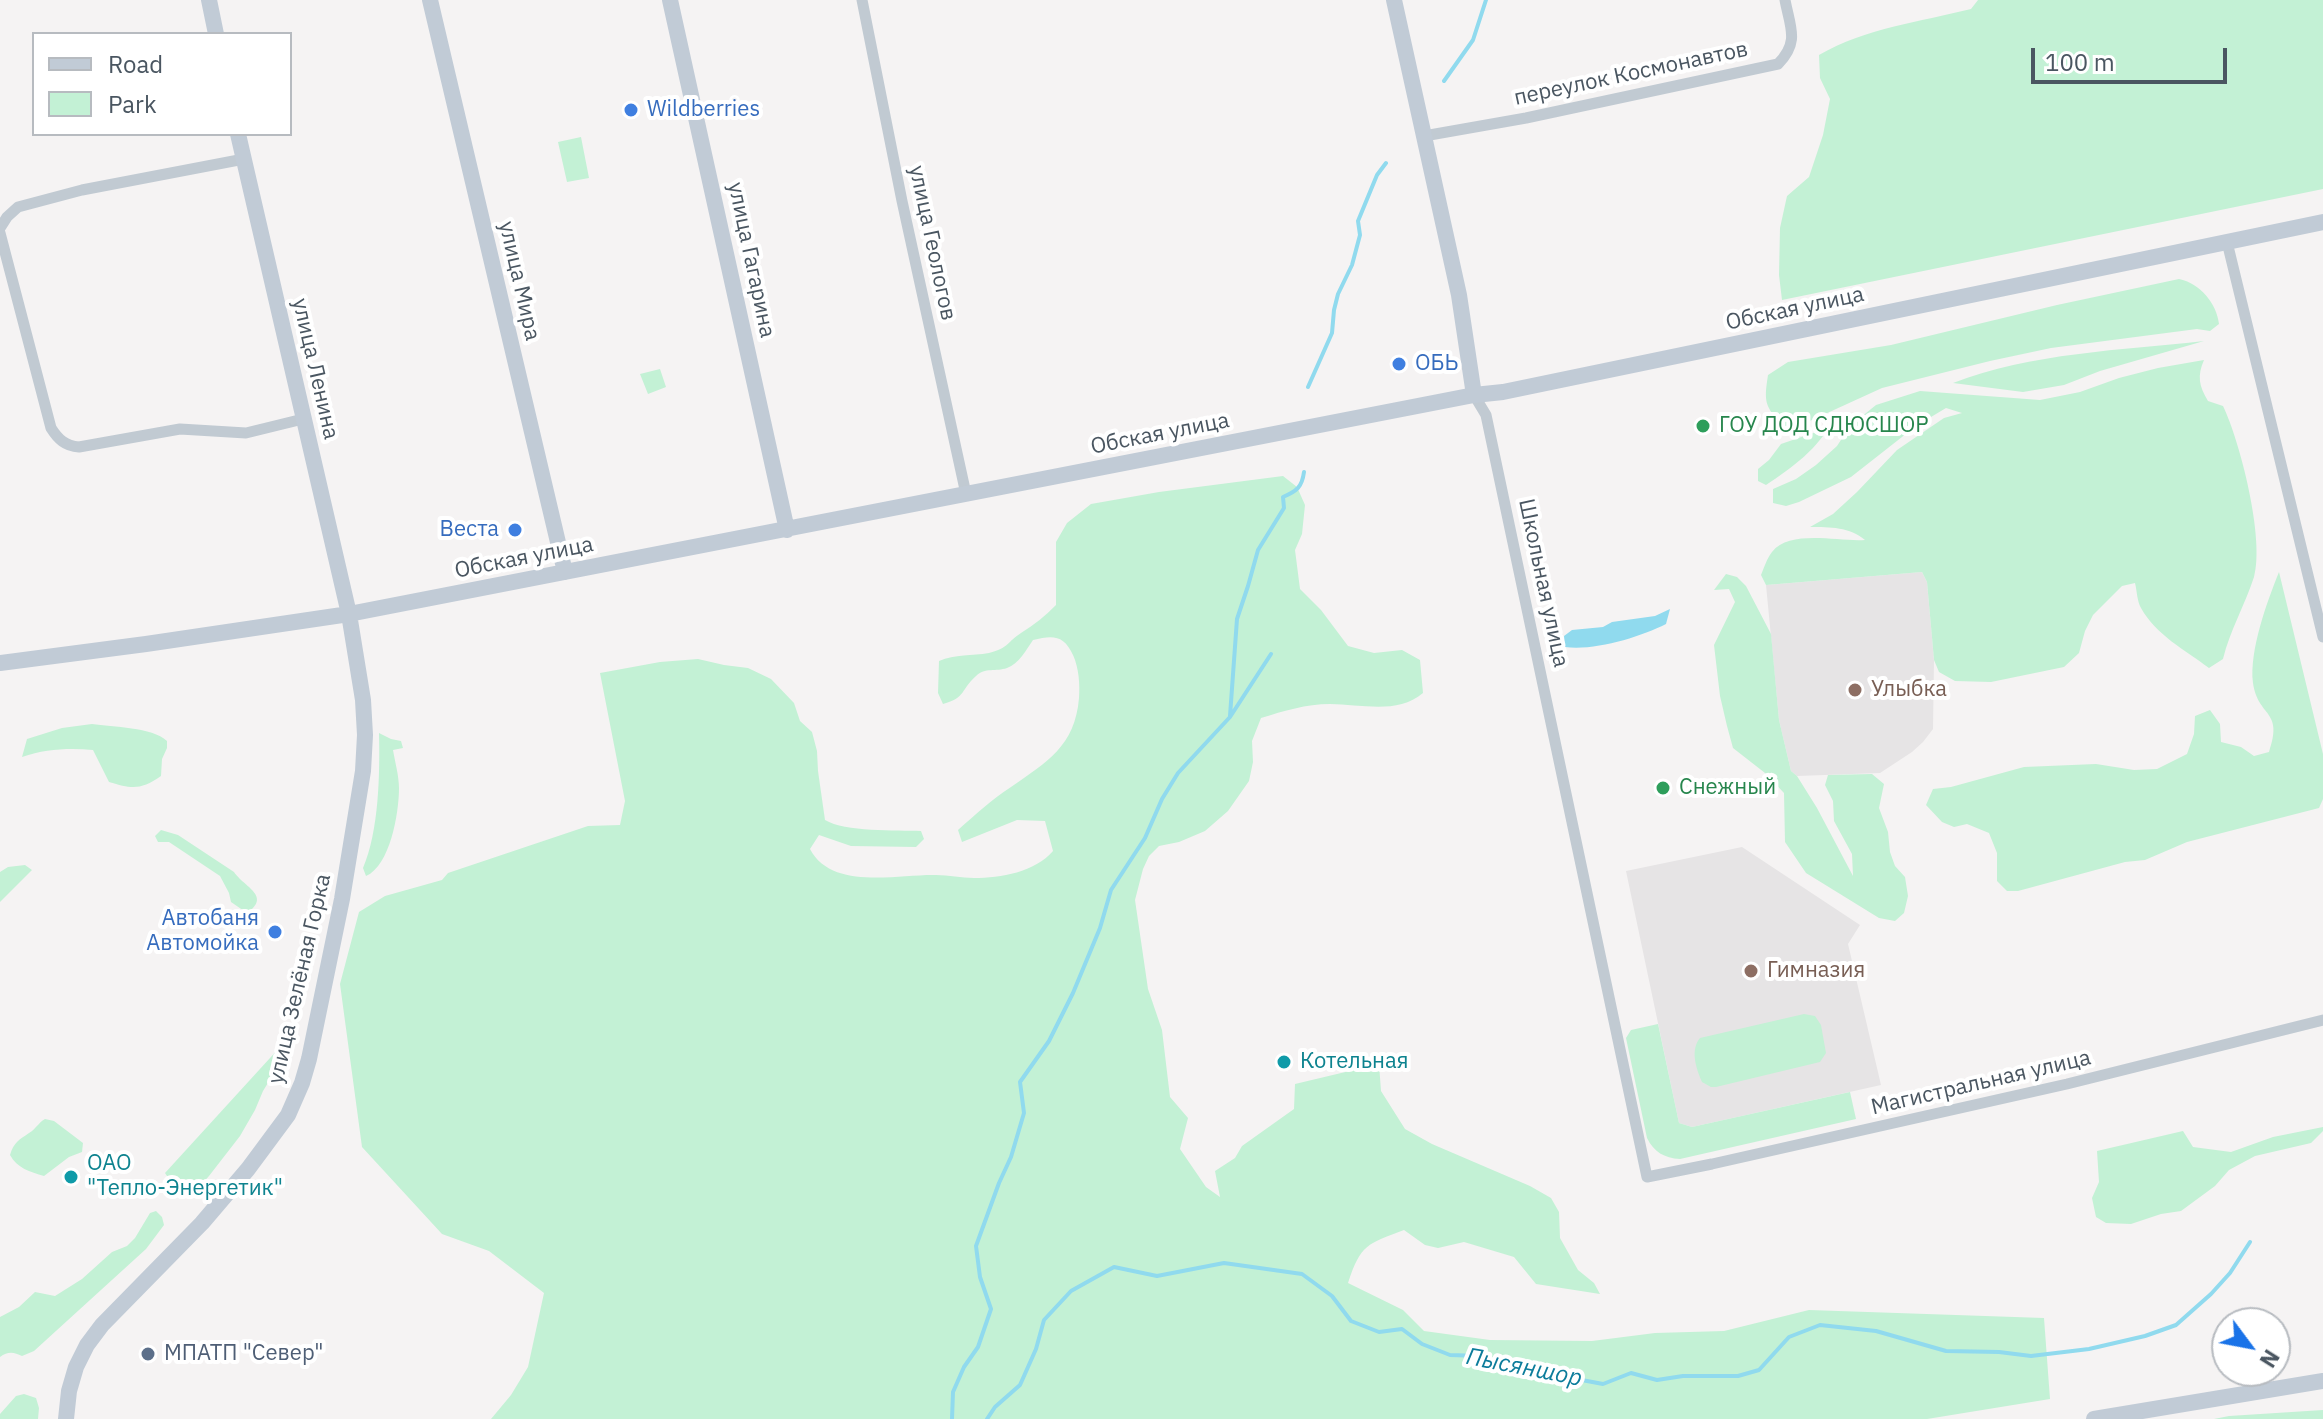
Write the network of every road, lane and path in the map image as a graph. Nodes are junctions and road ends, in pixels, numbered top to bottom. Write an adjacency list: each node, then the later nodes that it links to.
1 (209, 0): 7 (street)
2 (430, 0): 18 (street, улица Мира)
3 (670, 0): 17 (street, улица Гагарина)
4 (862, 0): 16 (street, улица Геологов)
5 (1394, 0): 9 (street, Школьная улица)
6 (1785, 0): 9 (street, переулок Космонавтов)
7 (216, 32)
8 (238, 136): 10 (street, улица Ленина)
9 (1424, 136): 14 (street, Школьная улица)
10 (244, 159): 12 (street); 15 (street, улица Ленина)
11 (2323, 222): 13 (street, Обская улица)
12 (0, 230): 15 (street)
13 (2227, 242): 14 (street, Обская улица); 20 (street)
14 (1474, 395): 16 (street, Обская улица); 23 (street, Школьная улица)
15 (303, 419): 19 (street, улица Ленина)
16 (966, 494): 17 (street, Обская улица)
17 (787, 530): 18 (street, Обская улица)
18 (565, 572): 19 (street, Обская улица)
19 (349, 614): 21 (street, Обская улица); 25 (street, улица Зелёная Горка)
20 (2323, 637)
21 (0, 663)
22 (2323, 1020): 23 (street, Магистральная улица)
23 (1647, 1177)
24 (2323, 1381): 26 (street)
25 (66, 1419)
26 (2094, 1419)

